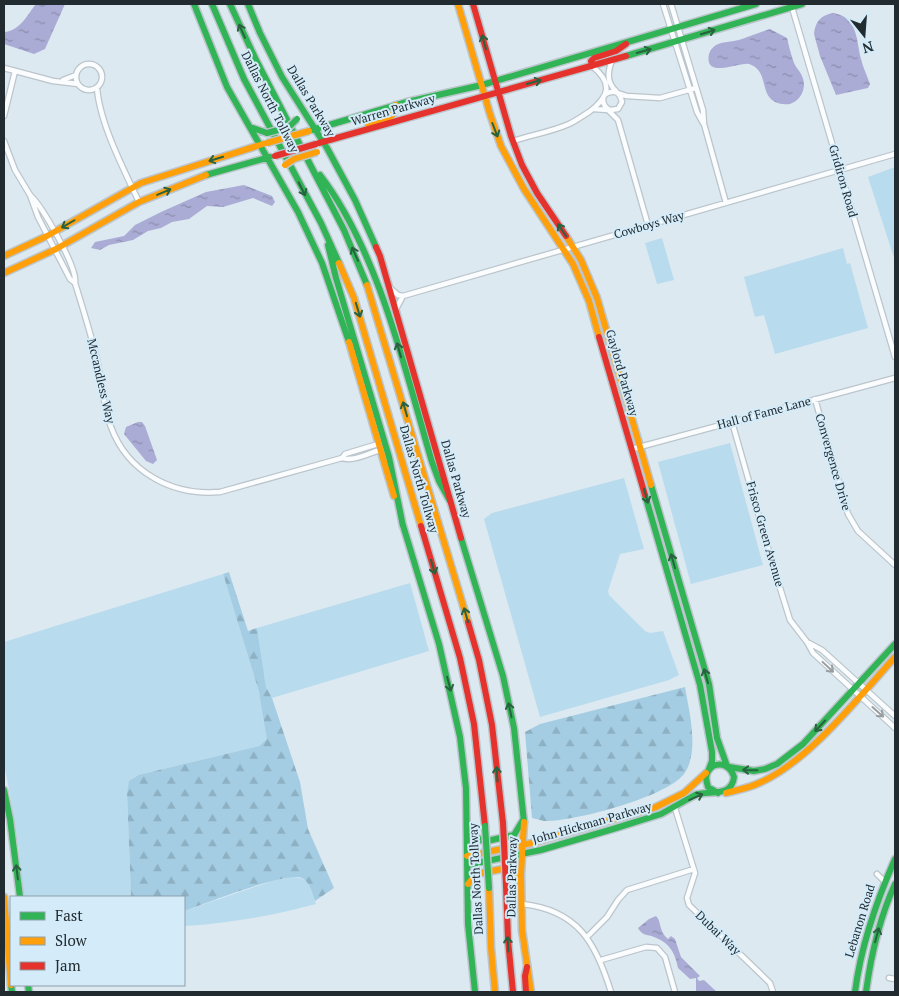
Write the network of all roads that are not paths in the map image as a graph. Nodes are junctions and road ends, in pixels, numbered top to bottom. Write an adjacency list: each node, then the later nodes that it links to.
1 (194, 4): 43 (main road)
2 (212, 4): 64 (main road, Dallas North Tollway, one-way to 64)
3 (230, 4): 53 (main road, Dallas North Tollway, one-way to 3)
4 (248, 4): 32 (main road, Dallas Parkway)
5 (458, 4): 24 (main road, Gaylord Parkway)
6 (473, 4): 21 (main road, Gaylord Parkway, one-way to 6)
7 (663, 4): 12 (street)
8 (671, 4): 12 (street)
9 (756, 4): 12 (main road, Warren Parkway)
10 (802, 4): 11 (main road, Warren Parkway)
11 (792, 5): 13 (main road, Warren Parkway, one-way to 11); 54 (street, Gridiron Road)
12 (675, 28): 13 (street); 14 (main road, Warren Parkway)
13 (678, 41): 15 (main road, Warren Parkway, one-way to 13); 26 (street); 28 (street)
14 (629, 42): 16 (main road); 21 (main road, Warren Parkway)
15 (612, 60): 16 (main road, Warren Parkway); 22 (street)
16 (592, 66): 22 (street); 29 (main road, Warren Parkway, one-way to 16)
17 (4, 68): 18 (street)
18 (15, 71): 20 (street); 40 (street)
19 (76, 75): 20 (street); 23 (street); 25 (street)
20 (61, 81): 23 (street)
21 (496, 81): 24 (main road, Warren Parkway); 29 (main road, Gaylord Parkway)
22 (608, 83): 30 (street); 34 (street)
23 (78, 84): 27 (street)
24 (482, 85): 31 (main road, Gaylord Parkway); 36 (main road, Warren Parkway)
25 (97, 87): 27 (street); 35 (street)
26 (696, 88): 28 (street); 42 (street)
27 (89, 90): 35 (street)
28 (689, 90): 33 (street); 42 (street)
29 (499, 92): 31 (main road, Warren Parkway); 47 (main road, Gaylord Parkway)
30 (618, 93): 33 (street); 34 (street); 37 (street)
31 (485, 96): 45 (main road, Warren Parkway); 58 (main road, Gaylord Parkway, one-way to 58)
32 (295, 97): 43 (main road, bridge); 44 (main road, Dallas Parkway)
33 (633, 97): 37 (street)
34 (604, 98): 38 (street); 39 (street)
35 (97, 99): 56 (street)
36 (396, 105): 44 (main road, Warren Parkway); 45 (main road)
37 (621, 106): 39 (street); 41 (street)
38 (593, 109): 39 (street); 47 (street)
39 (608, 110): 41 (street)
40 (4, 116)
41 (618, 120): 62 (street)
42 (704, 124): 61 (street)
43 (250, 127): 49 (main road)
44 (311, 130): 48 (main road, Dallas Parkway); 49 (main road, Warren Parkway, bridge)
45 (354, 132): 48 (main road, Warren Parkway)
46 (4, 141): 59 (street)
47 (513, 141): 57 (main road, Gaylord Parkway)
48 (319, 143): 51 (main road, Dallas Parkway); 52 (main road, Warren Parkway, bridge)
49 (260, 145): 52 (main road); 56 (main road, Warren Parkway, one-way to 56)
50 (895, 154): 54 (street, Cowboys Way)
51 (330, 156): 55 (main road, bridge); 73 (main road, Dallas Parkway)
52 (267, 158): 55 (main road); 60 (main road, Warren Parkway, one-way to 52)
53 (308, 160): 87 (main road, one-way to 53); 139 (main road, Dallas North Tollway, one-way to 53, bridge)
54 (840, 170): 61 (street, Cowboys Way); 80 (street, Gridiron Road)
55 (280, 179): 85 (main road)
56 (132, 187): 60 (street); 63 (main road, Warren Parkway, one-way to 63)
57 (534, 188): 58 (main road); 67 (main road, Gaylord Parkway, one-way to 57)
58 (526, 193): 68 (main road, Gaylord Parkway)
59 (30, 195): 63 (street, Mccandless Way); 65 (street, Mccandless Way)
60 (139, 202): 66 (main road, Warren Parkway)
61 (726, 202): 62 (street, Cowboys Way)
62 (648, 225): 67 (street, Cowboys Way)
63 (54, 232): 65 (main road, Warren Parkway); 66 (street, Mccandless Way)
64 (325, 233): 88 (main road); 138 (main road, Dallas North Tollway, one-way to 138, bridge)
65 (47, 236): 69 (street, Mccandless Way); 70 (main road, Warren Parkway)
66 (63, 246): 69 (main road, Warren Parkway); 72 (street, Mccandless Way)
67 (573, 247): 68 (street, Cowboys Way); 76 (main road, Gaylord Parkway)
68 (564, 249): 74 (main road, Gaylord Parkway); 75 (street, Cowboys Way)
69 (56, 251): 71 (main road, Warren Parkway); 72 (street, Mccandless Way)
70 (4, 256)
71 (4, 273)
72 (76, 283): 85 (street, Mccandless Way)
73 (389, 287): 75 (street); 77 (main road, Dallas Parkway)
74 (585, 290): 76 (main road); 79 (main road, Gaylord Parkway)
75 (404, 296): 77 (street)
76 (601, 309): 78 (main road, Gaylord Parkway)
77 (396, 311): 87 (main road, Dallas Parkway)
78 (612, 348): 79 (main road); 84 (main road, Gaylord Parkway)
79 (604, 350): 86 (main road, Gaylord Parkway)
80 (895, 357)
81 (895, 378): 82 (street, Hall of Fame Lane)
82 (815, 399): 83 (street, Hall of Fame Lane); 89 (street, Convergence Drive)
83 (732, 422): 84 (street, Hall of Fame Lane); 92 (street, Frisco Green Avenue)
84 (640, 446): 86 (street, Hall of Fame Lane); 90 (main road, Gaylord Parkway, one-way to 84)
85 (379, 447): 88 (main road)
86 (632, 449): 91 (main road, Gaylord Parkway, one-way to 91)
87 (450, 501): 109 (main road, Dallas Parkway, one-way to 87)
88 (403, 526): 112 (main road, one-way to 112)
89 (895, 565)
90 (687, 607): 91 (main road); 98 (main road, Gaylord Parkway, one-way to 90)
91 (679, 610): 100 (main road, Gaylord Parkway)
92 (807, 642): 95 (street, Frisco Green Avenue); 96 (street, Frisco Green Avenue, one-way to 96)
93 (895, 644): 95 (main road)
94 (895, 657): 97 (main road, John Hickman Parkway)
95 (859, 683): 96 (main road); 97 (street, Frisco Green Avenue)
96 (853, 690): 99 (street, Frisco Green Avenue); 103 (main road, one-way to 103)
97 (866, 690): 99 (main road, John Hickman Parkway); 101 (street, Frisco Green Avenue)
98 (711, 696): 100 (main road); 103 (main road, Gaylord Parkway)
99 (860, 696): 102 (street, Frisco Green Avenue, one-way to 102); 106 (main road, John Hickman Parkway)
100 (702, 698): 104 (main road, Gaylord Parkway)
101 (895, 716)
102 (895, 728)
103 (728, 767): 104 (main road); 106 (main road)
104 (708, 770): 106 (main road); 110 (main road, John Hickman Parkway)
105 (4, 790): 108 (main road)
106 (719, 793): 107 (main road, John Hickman Parkway, one-way to 106)
107 (675, 808): 111 (main road, John Hickman Parkway); 118 (street, Dubai Way)
108 (6, 812): 124 (main road, one-way to 108)
109 (524, 818): 112 (main road); 113 (main road, Dallas Parkway)
110 (617, 818): 111 (main road); 113 (main road, John Hickman Parkway)
111 (619, 827): 114 (main road, John Hickman Parkway)
112 (468, 829): 115 (main road)
113 (523, 846): 114 (main road, Dallas Parkway); 115 (main road, John Hickman Parkway)
114 (523, 855): 117 (main road, John Hickman Parkway); 121 (main road, Dallas Parkway)
115 (467, 856): 117 (main road)
116 (895, 861): 120 (main road, Lebanon Road)
117 (467, 865): 123 (main road)
118 (694, 869): 129 (street); 144 (street, Dubai Way)
119 (877, 874): 120 (street)
120 (884, 882): 132 (main road, Lebanon Road)
121 (522, 884): 123 (main road); 126 (main road, Dallas Parkway)
122 (895, 884): 134 (main road, Lebanon Road, one-way to 122)
123 (467, 885): 137 (main road)
124 (20, 896)
125 (4, 897): 127 (main road)
126 (522, 904): 129 (street); 131 (main road, Dallas Parkway)
127 (7, 915): 128 (main road)
128 (7, 927): 133 (main road)
129 (587, 937): 130 (street)
130 (601, 960): 142 (street); 143 (street)
131 (527, 967): 140 (main road); 141 (main road, Dallas Parkway)
132 (857, 967): 134 (main road); 145 (main road, Lebanon Road)
133 (10, 970)
134 (869, 971): 146 (main road, Lebanon Road)
135 (889, 978): 136 (street)
136 (895, 979)
137 (475, 992)
138 (495, 992)
139 (513, 992)
140 (526, 992)
141 (530, 992)
142 (611, 992)
143 (675, 992)
144 (773, 992)
145 (855, 992)
146 (866, 992)

